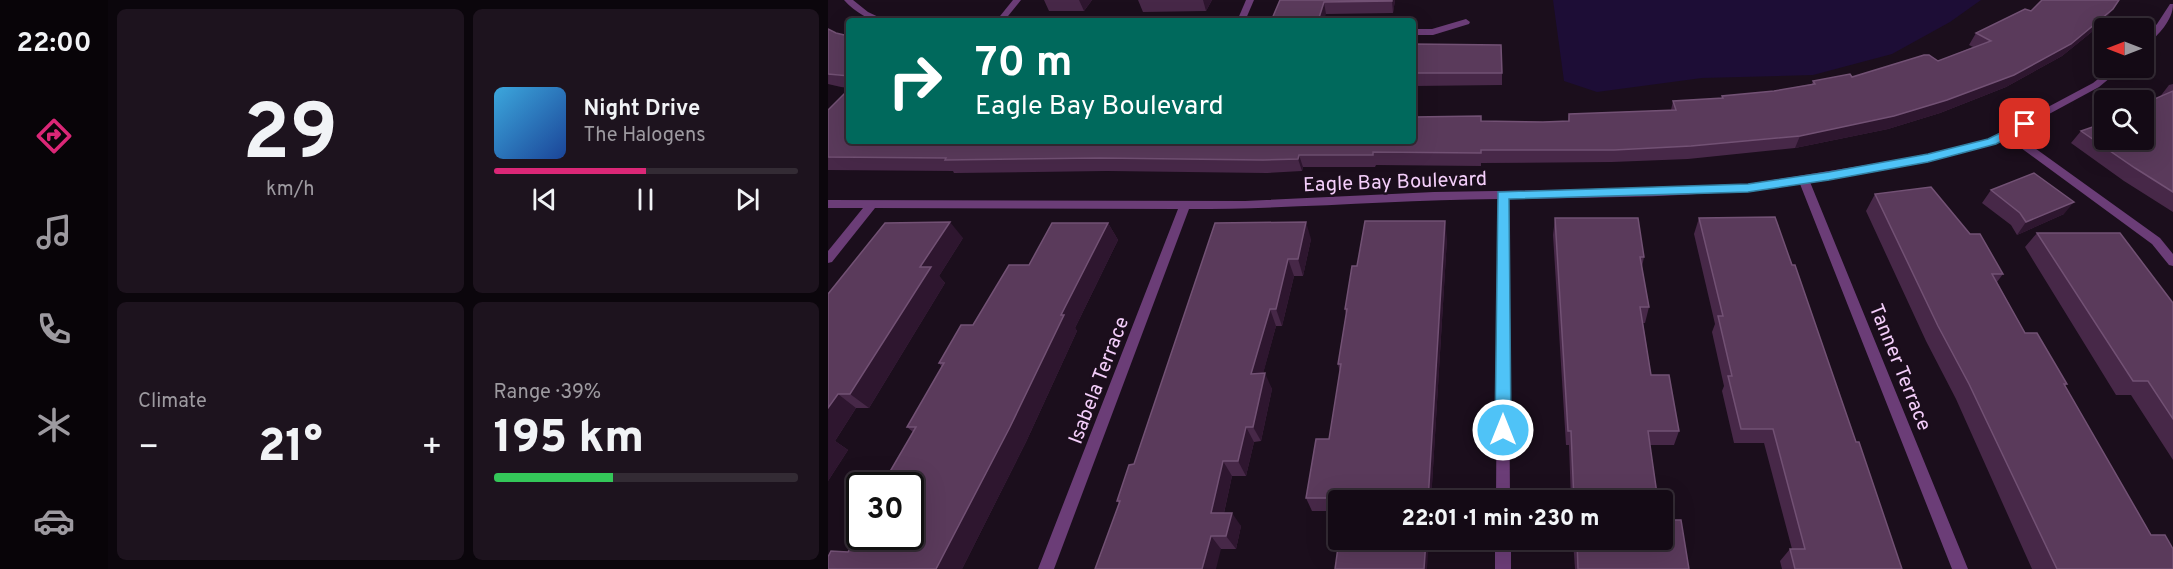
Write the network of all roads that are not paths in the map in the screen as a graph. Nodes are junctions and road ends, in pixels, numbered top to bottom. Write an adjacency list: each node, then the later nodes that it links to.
1 (848, 0): 6 (street)
2 (1017, 0): 7 (street)
3 (1250, 0): 8 (street)
4 (2173, 6): 5 (street)
5 (2170, 17): 11 (street)
6 (875, 18)
7 (1002, 18)
8 (1242, 18)
9 (1466, 22): 10 (street)
10 (1416, 32)
11 (2154, 34)
12 (2105, 78): 13 (street, Eagle Bay Boulevard)
13 (2007, 133): 14 (street, Eagle Bay Boulevard); 20 (street)
14 (1803, 180): 15 (street, Eagle Bay Boulevard); 25 (street, Tanner Terrace)
15 (1503, 195): 18 (street, Eagle Bay Boulevard); 21 (street)
16 (828, 204): 17 (street, Eagle Bay Boulevard)
17 (872, 204): 18 (street, Eagle Bay Boulevard); 19 (street)
18 (1185, 205): 23 (street, Isabela Terrace)
19 (828, 260)
20 (2173, 262)
21 (1503, 490)
22 (1503, 550): 24 (street)
23 (1046, 569)
24 (1503, 569)
25 (1960, 569)

